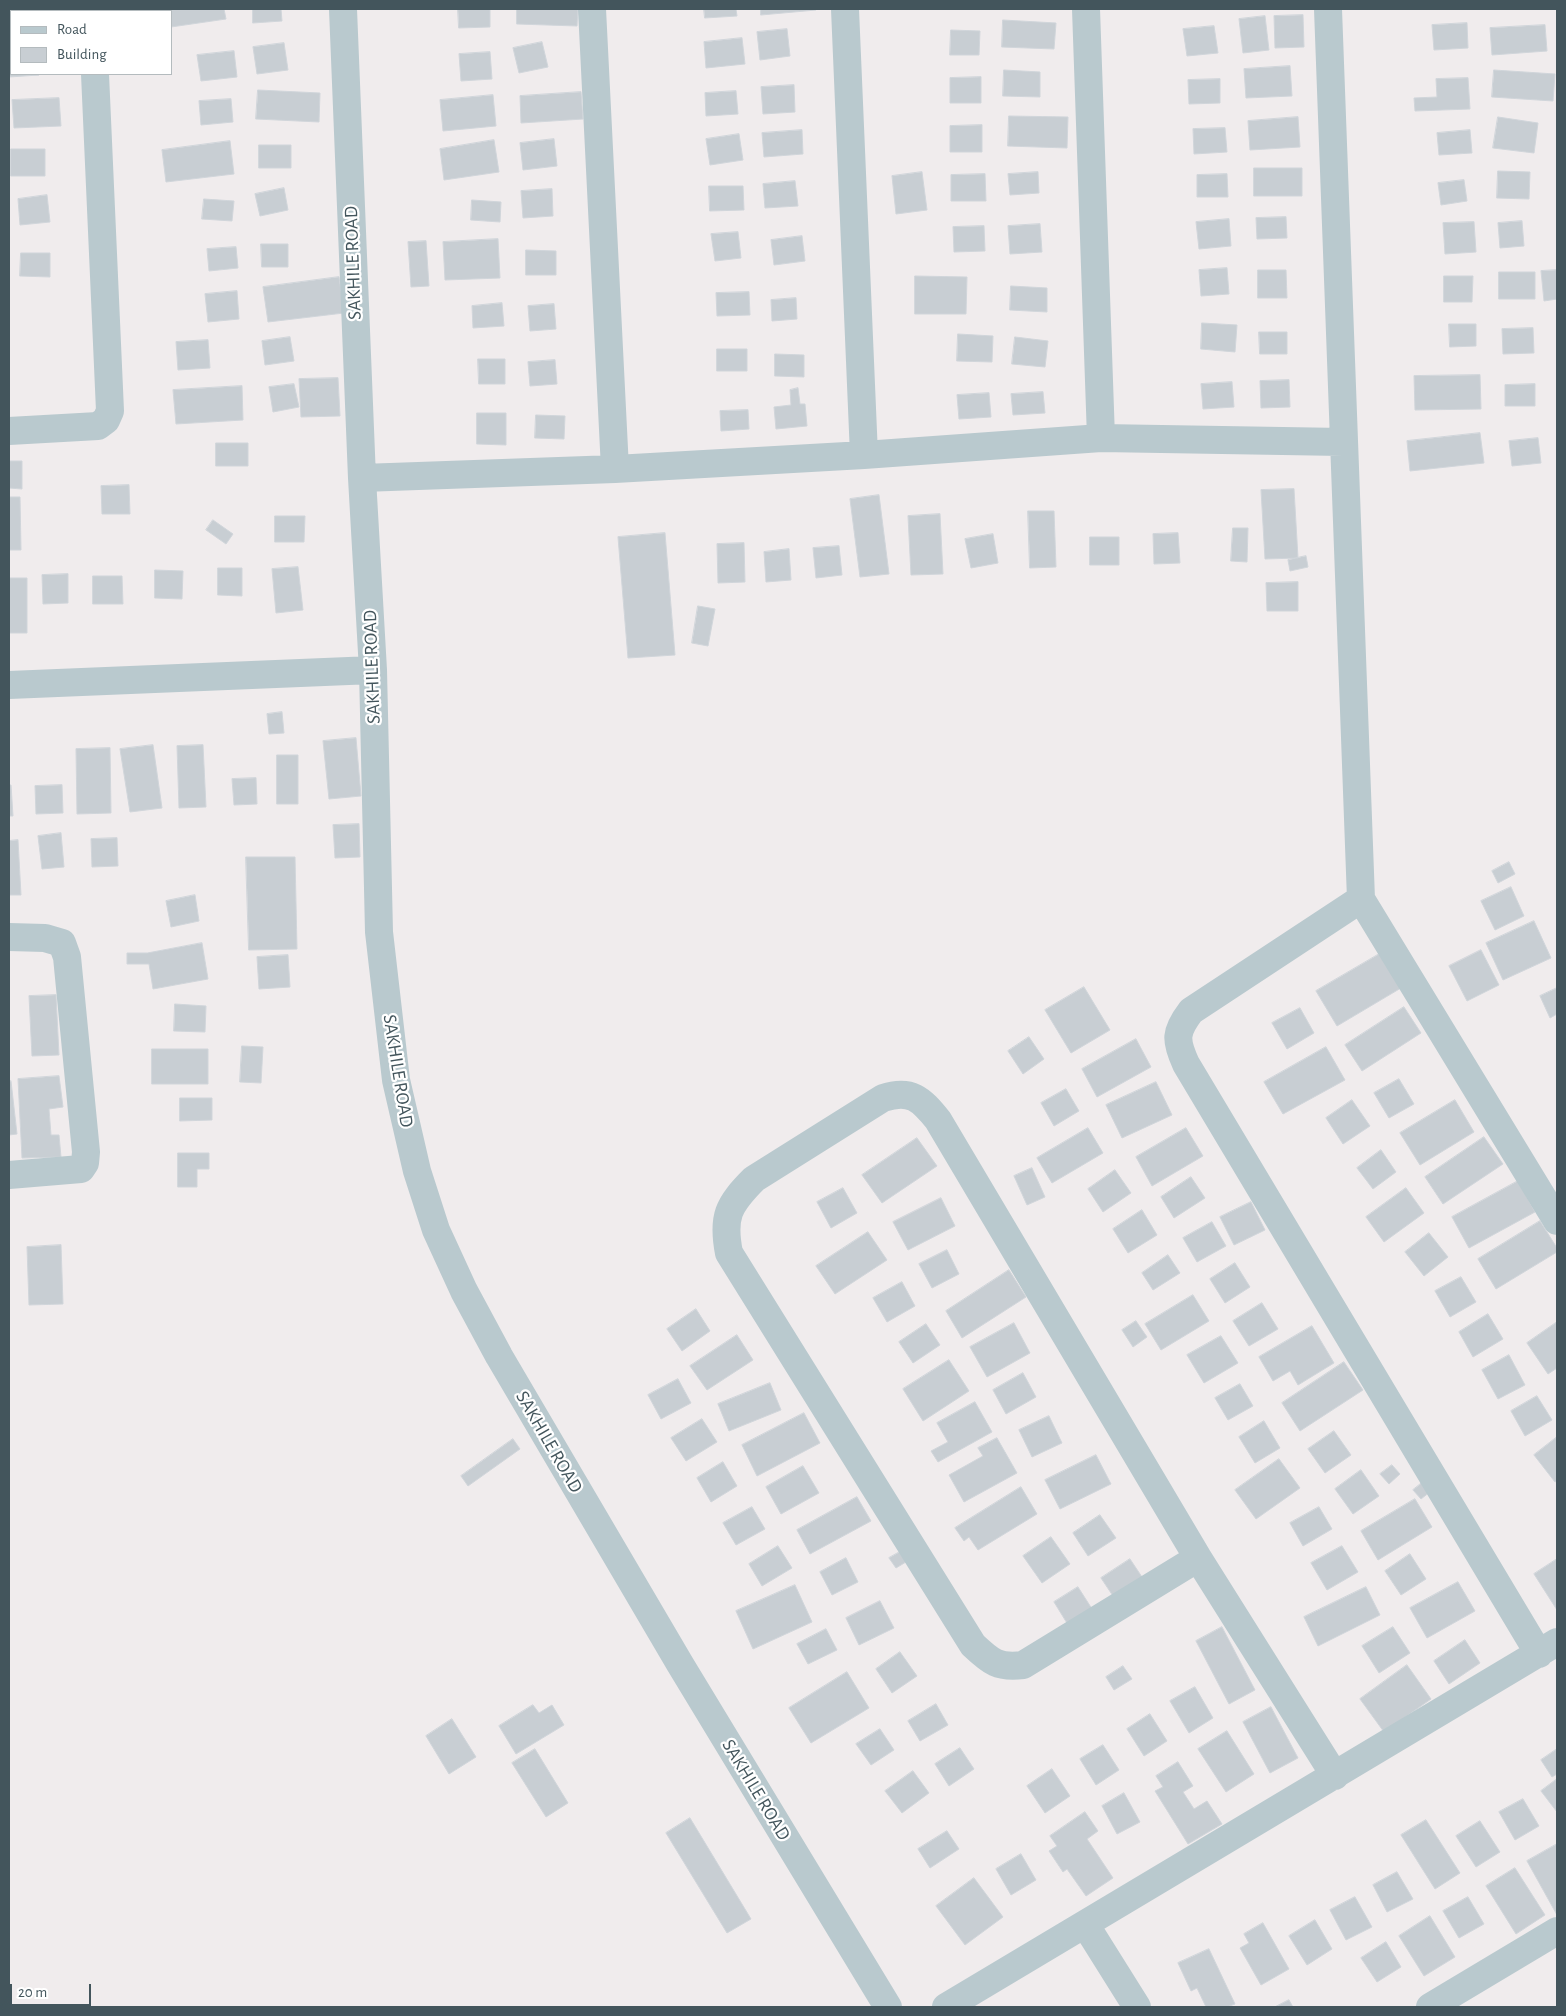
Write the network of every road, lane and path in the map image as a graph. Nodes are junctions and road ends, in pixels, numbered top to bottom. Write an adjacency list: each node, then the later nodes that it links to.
1 (343, 9): 12 (street, SAKHILE ROAD)
2 (592, 9): 11 (street)
3 (845, 9): 10 (street)
4 (1086, 9): 8 (street)
5 (1328, 9): 9 (street)
6 (95, 75): 7 (street)
7 (9, 431)
8 (1101, 438): 9 (street); 10 (street)
9 (1343, 442): 15 (street)
10 (864, 455): 11 (street)
11 (615, 469): 12 (street)
12 (362, 478): 13 (street, SAKHILE ROAD)
13 (373, 670): 14 (street); 24 (street, SAKHILE ROAD)
14 (9, 686)
15 (1361, 899): 18 (street); 20 (street)
16 (9, 936): 17 (street)
17 (9, 1174)
18 (1557, 1221)
19 (1198, 1558): 19 (street); 21 (street)
20 (1548, 1648): 21 (street)
21 (1335, 1776): 22 (street)
22 (1085, 1924): 25 (street); 26 (street)
23 (1557, 1932): 27 (street)
24 (888, 2007)
25 (946, 2007)
26 (1137, 2007)
27 (1430, 2007)

